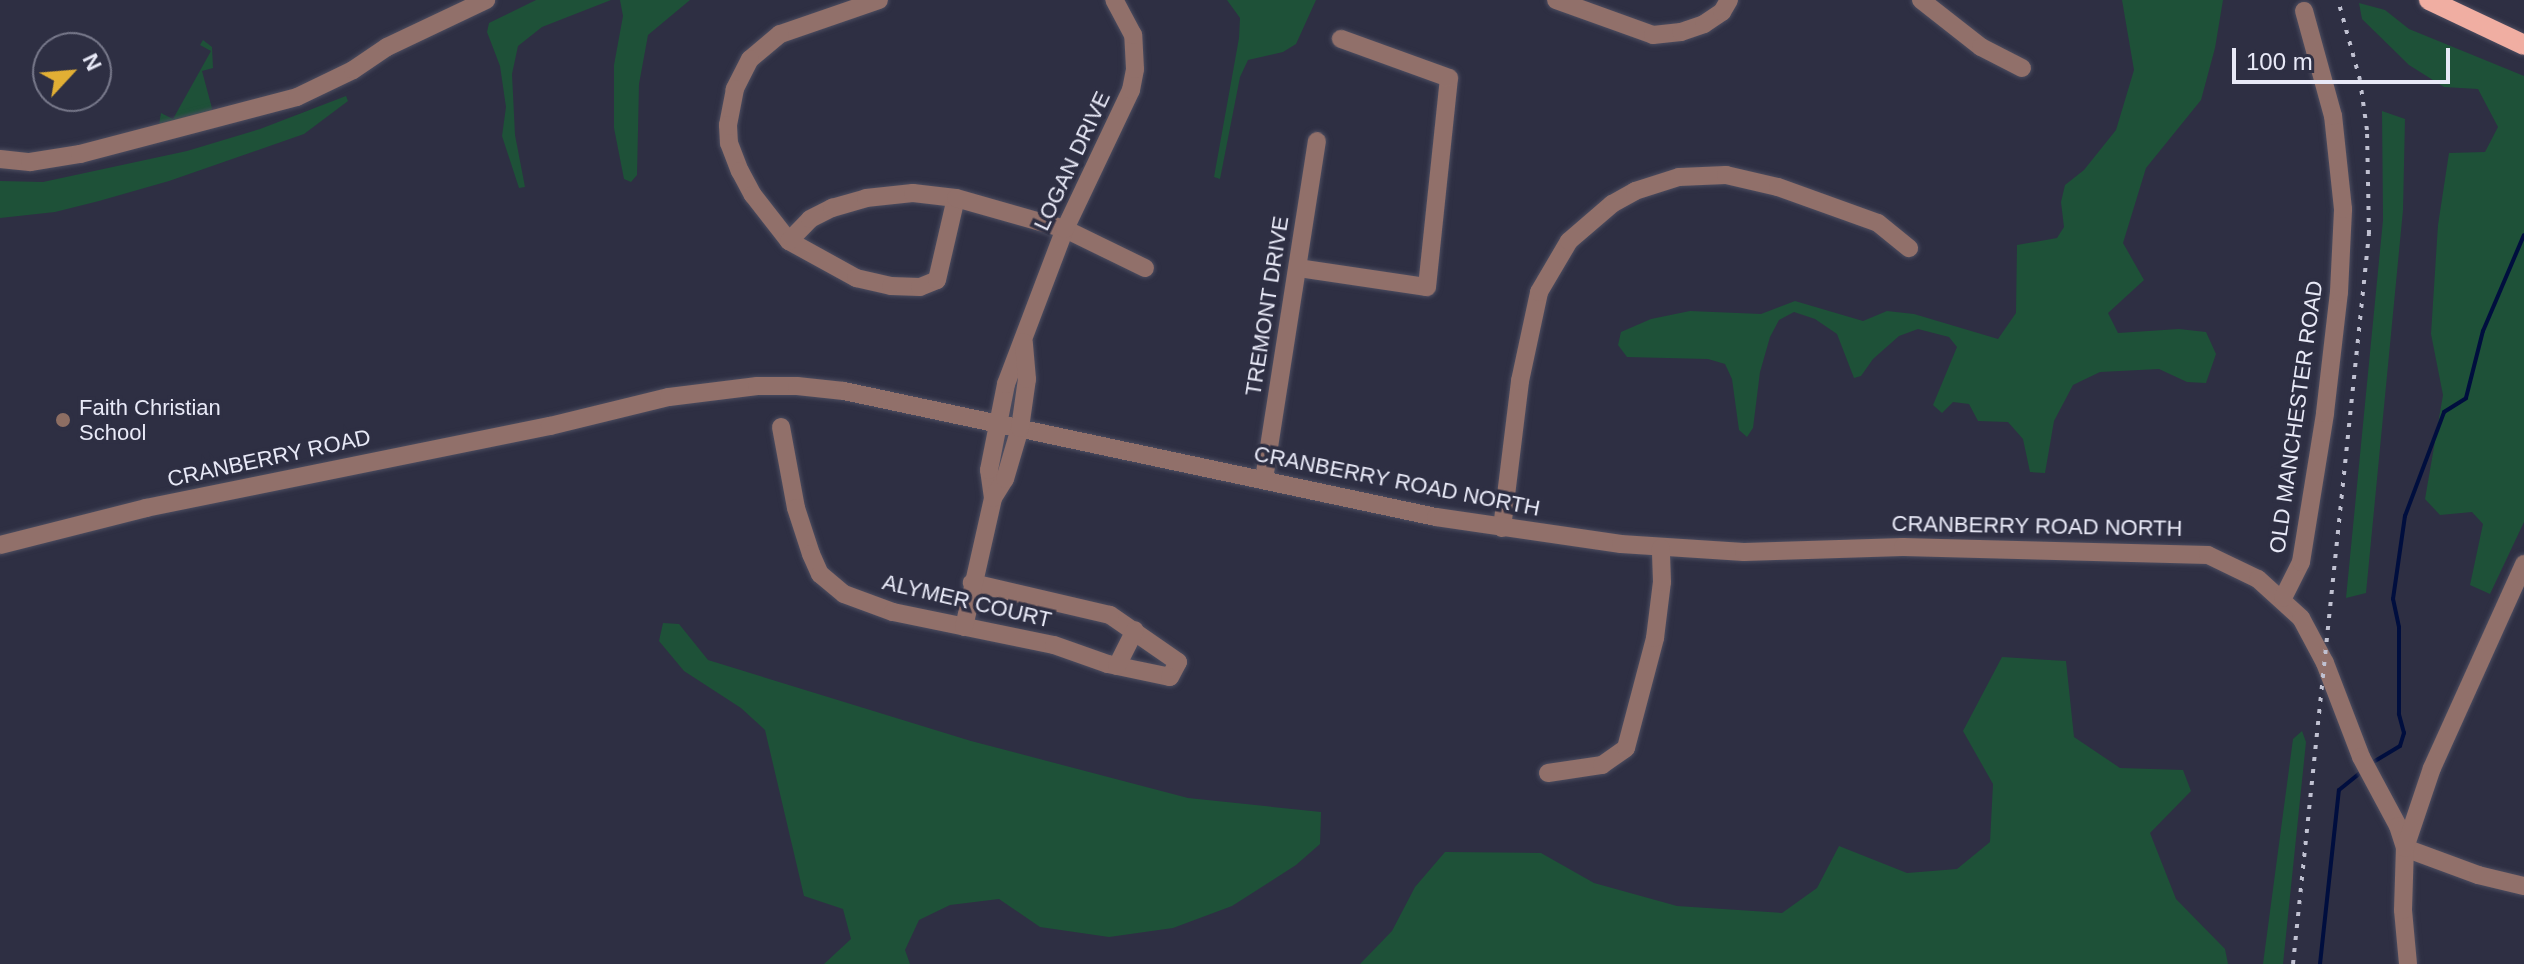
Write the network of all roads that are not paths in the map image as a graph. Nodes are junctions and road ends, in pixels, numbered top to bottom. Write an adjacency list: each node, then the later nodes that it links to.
1 (486, 0): 13 (street)
2 (879, 0): 16 (street)
3 (1114, 0): 15 (street, LOGAN DRIVE)
4 (1556, 0): 5 (street)
5 (1729, 0)
6 (1921, 0): 11 (street)
7 (2429, 0): 10 (main road)
8 (2304, 11): 32 (street, OLD MANCHESTER ROAD)
9 (1341, 39): 19 (street)
10 (2524, 45)
11 (2022, 68)
12 (1317, 141): 19 (street, TREMONT DRIVE)
13 (0, 159)
14 (956, 198): 15 (street); 16 (street); 16 (street)
15 (1065, 229): 18 (street); 20 (street, LOGAN DRIVE)
16 (789, 241)
17 (1909, 248): 27 (street)
18 (1145, 268)
19 (1298, 268): 25 (street, TREMONT DRIVE)
20 (1024, 342): 21 (street, LOGAN DRIVE); 24 (street, LOGAN DRIVE)
21 (997, 423): 22 (street, CRANBERRY ROAD NORTH); 24 (street, CRANBERRY ROAD NORTH); 26 (street, LOGAN DRIVE)
22 (550, 426): 28 (street, CRANBERRY ROAD)
23 (781, 427): 33 (street, ALYMER COURT)
24 (1020, 428): 25 (street, CRANBERRY ROAD NORTH); 26 (street, LOGAN DRIVE)
25 (1264, 479): 27 (street, CRANBERRY ROAD NORTH)
26 (993, 498): 31 (street, LOGAN DRIVE)
27 (1502, 528): 29 (street, CRANBERRY ROAD NORTH)
28 (0, 545)
29 (1661, 548): 32 (street, CRANBERRY ROAD NORTH); 36 (street)
30 (2524, 564): 37 (street)
31 (972, 583): 33 (street, LOGAN DRIVE); 34 (street, ALYMER COURT)
32 (2283, 598): 37 (street)
33 (964, 627): 35 (street, ALYMER COURT)
34 (1135, 630): 35 (street); 35 (street, ALYMER COURT)
35 (1117, 666)
36 (1548, 773)
37 (2405, 848): 38 (street); 39 (street)
38 (2524, 886)
39 (2408, 964)

